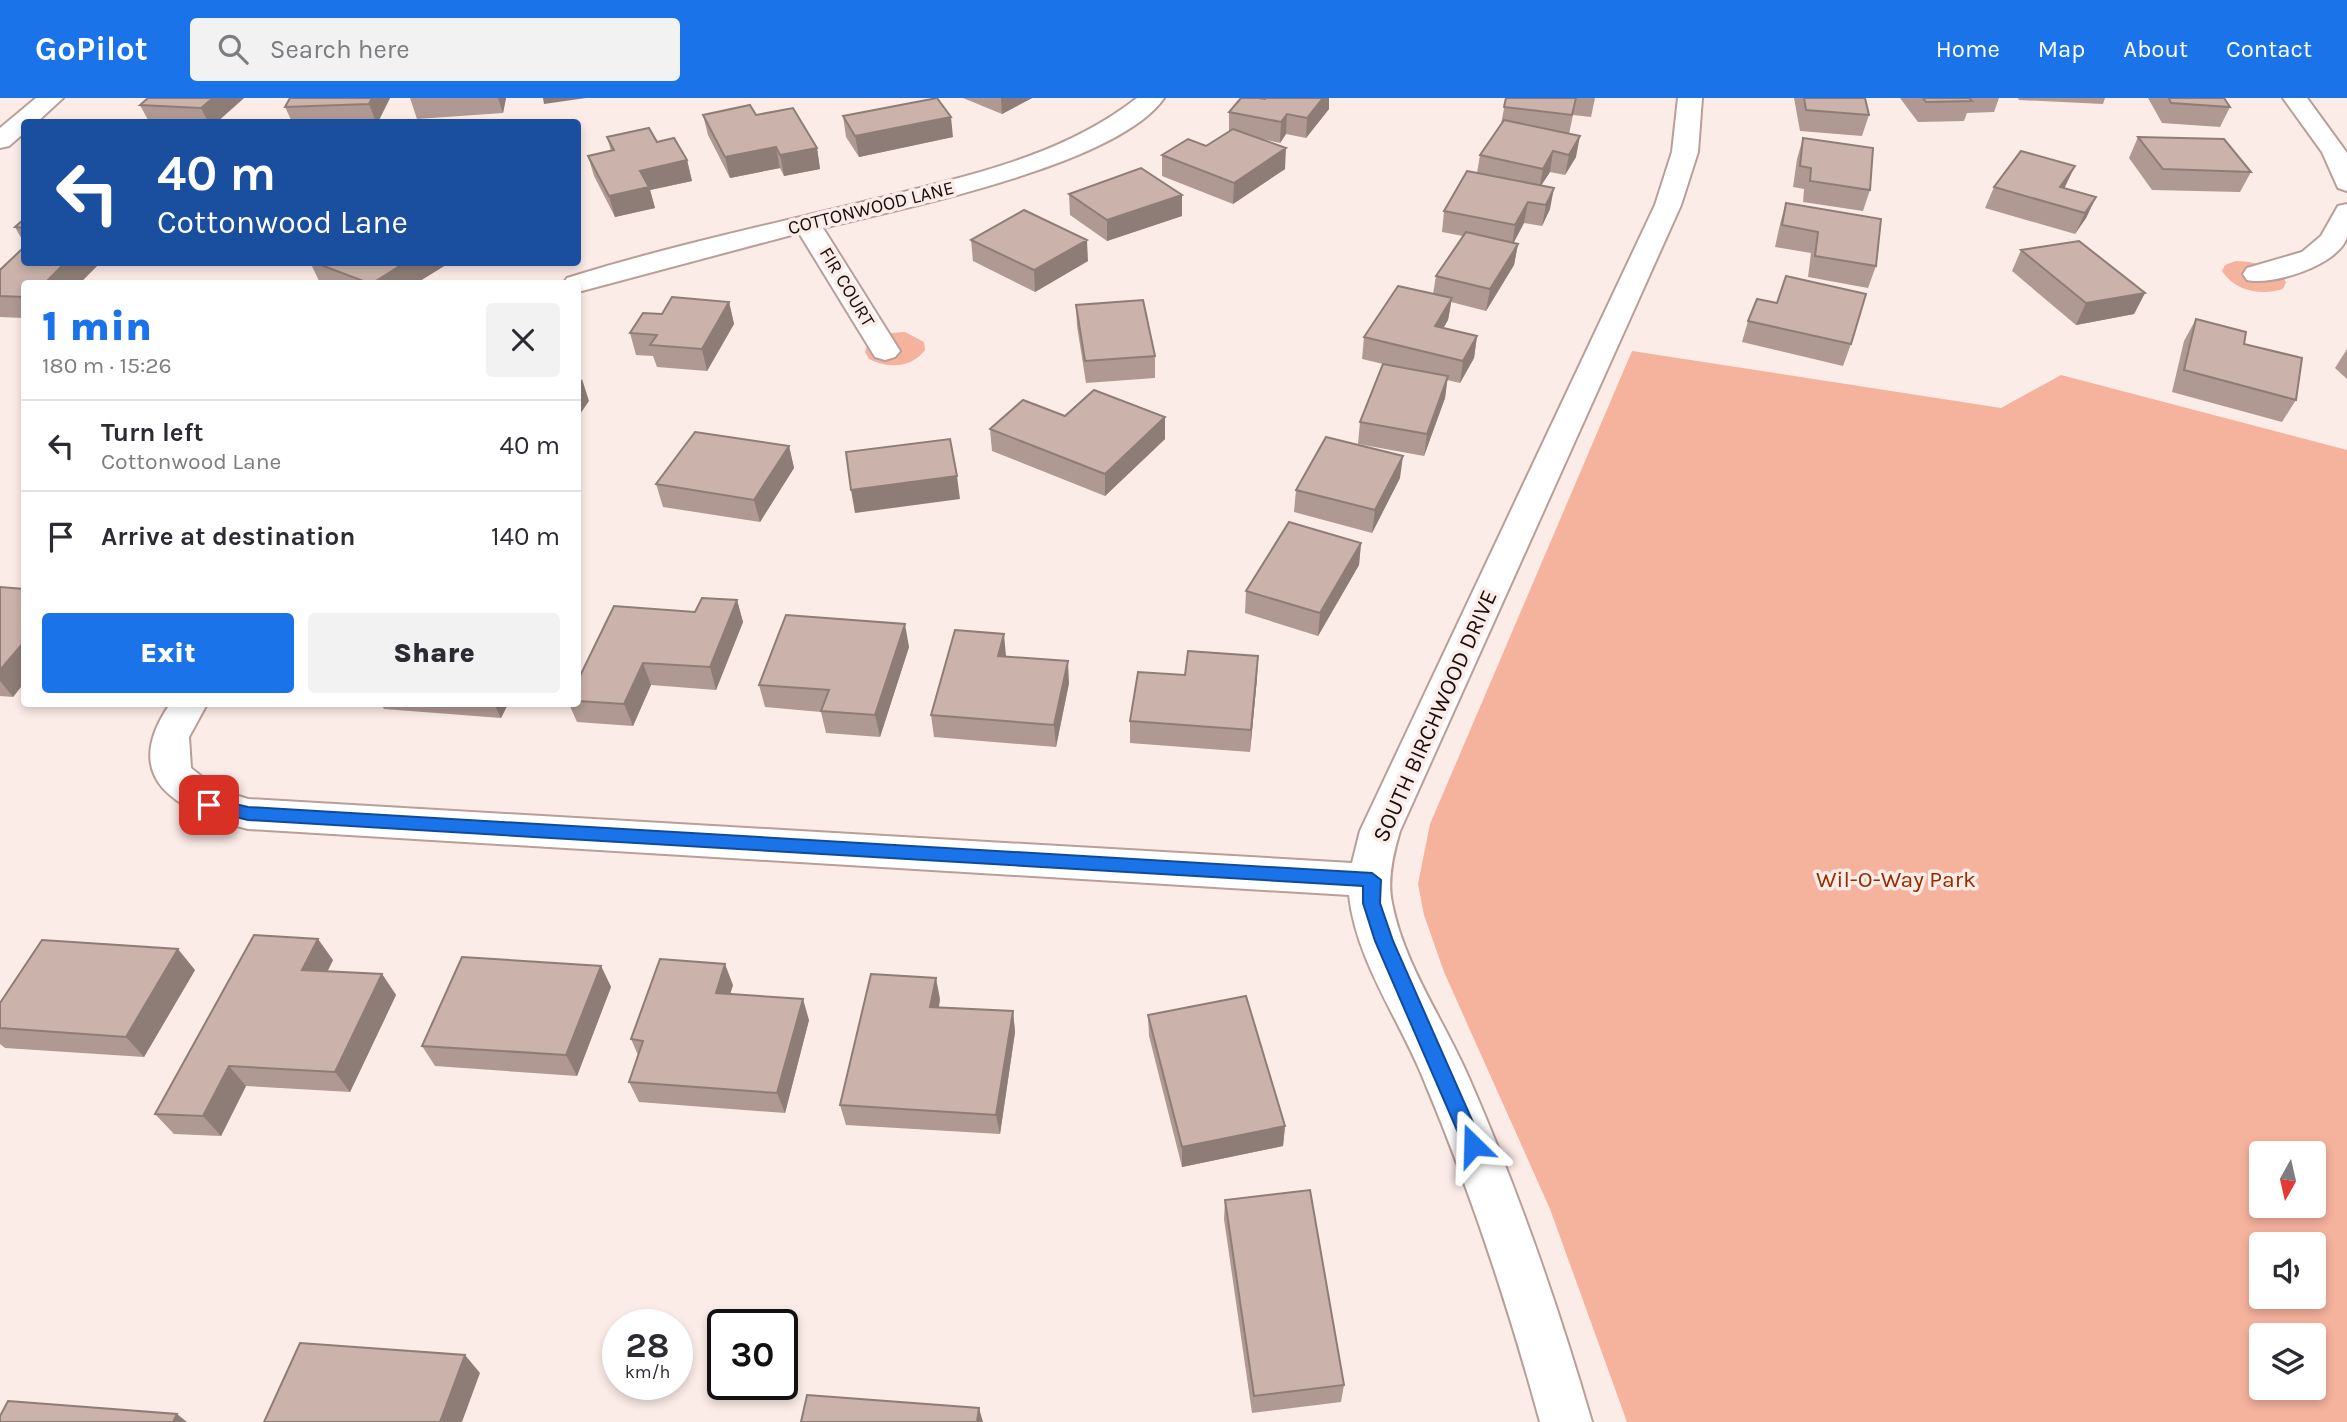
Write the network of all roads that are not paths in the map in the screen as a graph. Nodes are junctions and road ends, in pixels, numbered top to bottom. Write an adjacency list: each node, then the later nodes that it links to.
1 (51, 98): 5 (street)
2 (1152, 98): 10 (street, COTTONWOOD LANE)
3 (1690, 98): 15 (street, SOUTH BIRCHWOOD DRIVE)
4 (2295, 98): 8 (street)
5 (26, 119)
6 (21, 123): 7 (street)
7 (0, 141)
8 (2347, 183)
9 (2347, 212): 11 (street)
10 (807, 224): 12 (street, COTTONWOOD LANE); 13 (street, FIR COURT)
11 (2258, 274)
12 (581, 283)
13 (885, 351)
14 (187, 707): 15 (street)
15 (1372, 880): 16 (street, SOUTH BIRCHWOOD DRIVE)
16 (1566, 1422)

